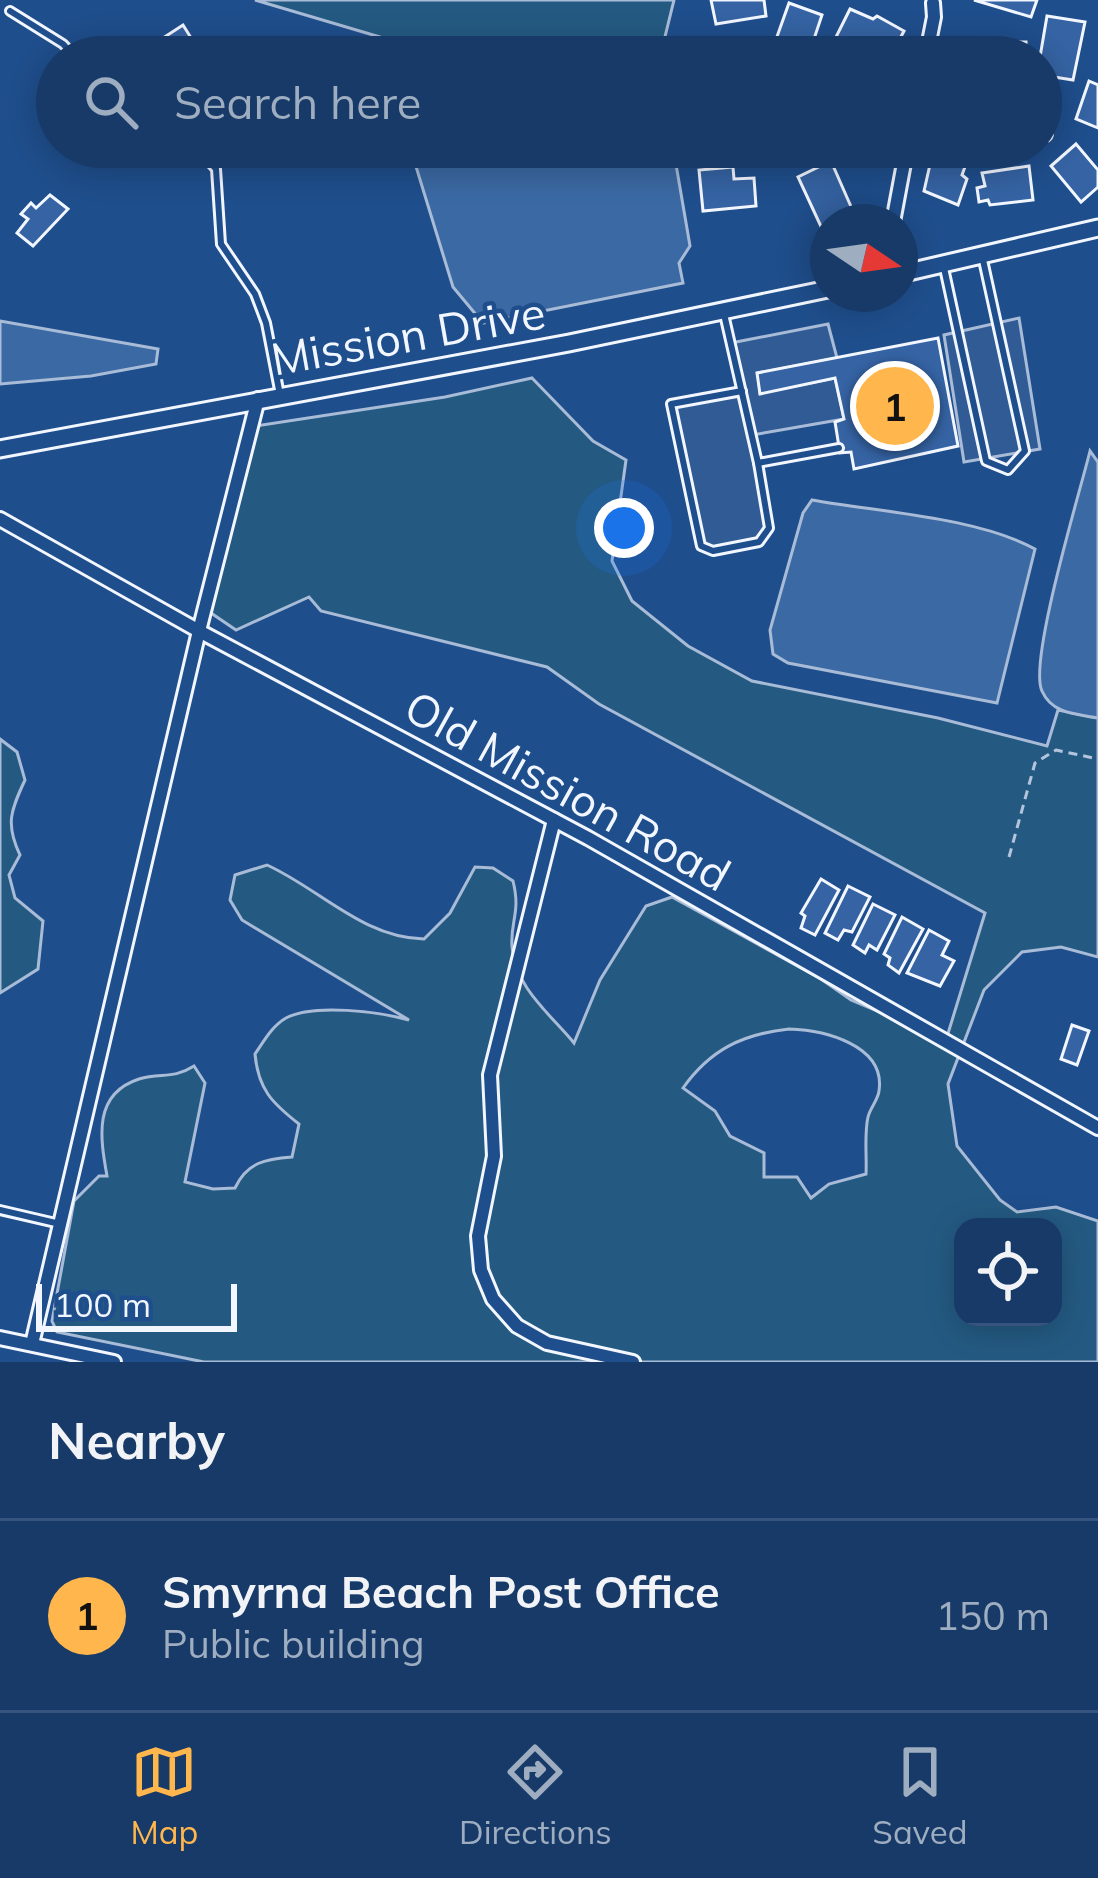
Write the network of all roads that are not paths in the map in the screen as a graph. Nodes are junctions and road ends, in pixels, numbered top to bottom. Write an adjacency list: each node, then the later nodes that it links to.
1 (917, 0): 2 (street)
2 (936, 2): 5 (street)
3 (10, 10): 4 (lane)
4 (51, 36)
5 (930, 36)
6 (215, 168): 16 (lane)
7 (903, 168): 8 (street)
8 (896, 204)
9 (1098, 228): 10 (street)
10 (982, 255): 11 (street); 11 (lane)
11 (943, 264): 12 (street)
12 (918, 270)
13 (810, 293): 14 (street, Mission Drive)
14 (723, 311): 15 (lane); 16 (street, Mission Drive)
15 (742, 391): 20 (lane); 20 (lane)
16 (280, 395): 17 (street, Mission Drive)
17 (258, 399): 19 (street, Mission Drive); 22 (street)
18 (839, 448): 20 (lane)
19 (0, 449)
20 (758, 463)
21 (0, 519): 22 (street, Old Mission Road)
22 (199, 631): 23 (street, Old Mission Road); 26 (street)
23 (554, 820): 24 (street, Old Mission Road); 30 (street)
24 (1098, 1129)
25 (0, 1210): 26 (lane)
26 (60, 1224): 28 (street)
27 (0, 1338): 28 (street)
28 (32, 1344): 29 (street)
29 (114, 1362)
30 (633, 1362)

